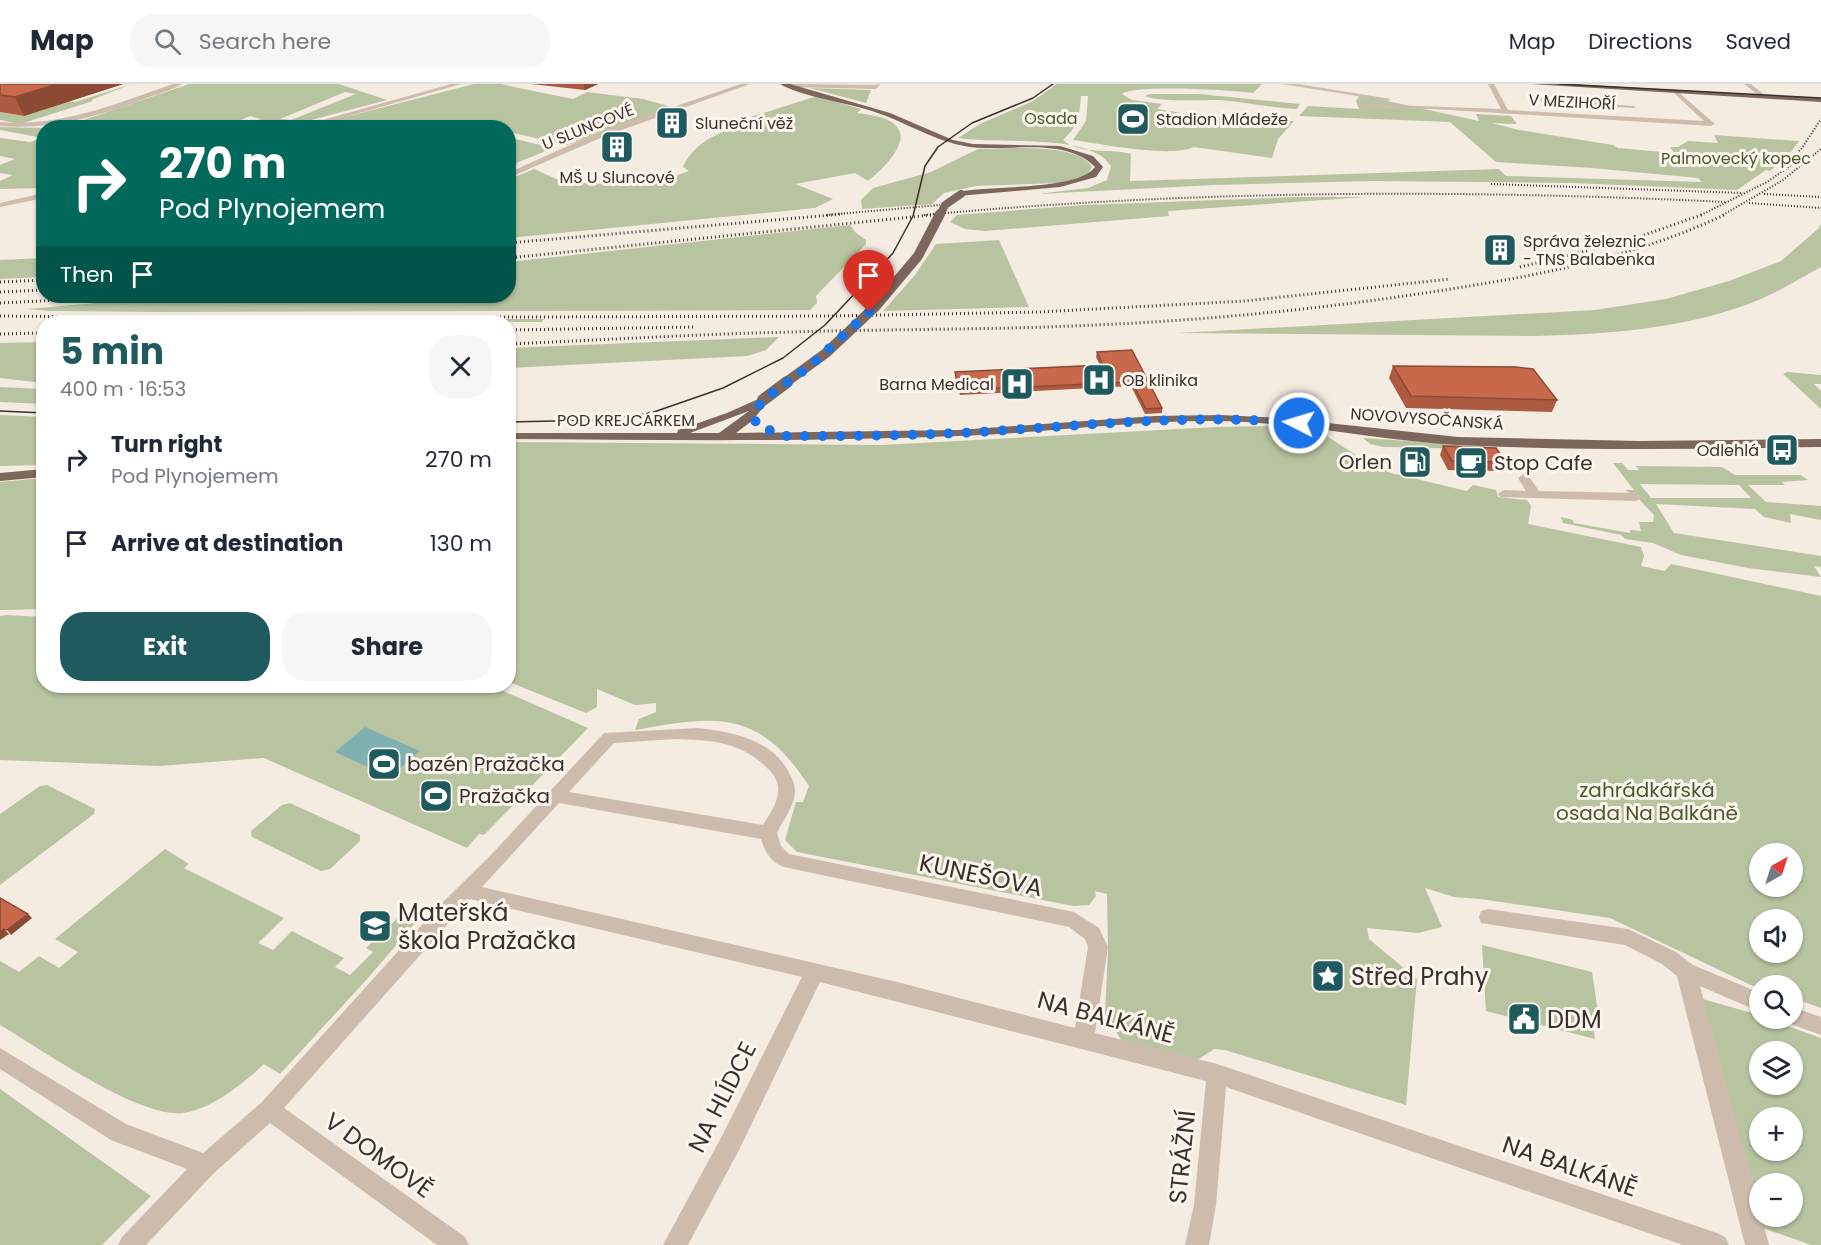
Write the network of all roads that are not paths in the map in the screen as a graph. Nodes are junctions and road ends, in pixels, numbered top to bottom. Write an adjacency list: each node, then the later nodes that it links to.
1 (179, 84): 18 (street)
2 (458, 84): 19 (street)
3 (877, 84): 10 (street)
4 (1285, 84): 16 (street)
5 (1491, 84): 17 (street)
6 (1534, 84): 11 (main road)
7 (1747, 84): 13 (street)
8 (722, 85): 9 (street)
9 (744, 85): 22 (street, U SLUNCOVÉ)
10 (786, 85): 25 (main road, bridge)
11 (1598, 85): 12 (main road); 13 (main road)
12 (1676, 92): 13 (main road); 17 (street, V MEZIHOŘÍ)
13 (1758, 93): 14 (main road)
14 (1821, 98)
15 (1362, 106): 16 (street)
16 (1432, 106): 17 (street, V MEZIHOŘÍ)
17 (1506, 112)
18 (72, 120)
19 (326, 120)
20 (0, 124): 21 (street)
21 (36, 126)
22 (516, 172)
23 (36, 197): 24 (street)
24 (0, 205)
25 (763, 400): 26 (main road); 28 (main road); 29 (main road)
26 (754, 414): 29 (main road); 30 (main road)
27 (516, 436): 28 (main road, POD KREJCÁRKEM)
28 (668, 436): 29 (main road, POD KREJCÁRKEM)
29 (732, 436): 30 (main road, NOVOVYSOČANSKÁ)
30 (782, 436): 31 (main road, NOVOVYSOČANSKÁ)
31 (1821, 443)
32 (36, 474): 33 (main road)
33 (0, 477)
34 (1524, 478): 36 (street)
35 (1504, 494): 36 (street)
36 (1535, 495): 37 (street)
37 (1635, 497)
38 (555, 796): 39 (street); 39 (street); 40 (street)
39 (768, 833): 47 (street, KUNEŠOVA)
40 (466, 891): 43 (street, NA BALKÁNĚ); 50 (street)
41 (1488, 918): 42 (street)
42 (1686, 971): 44 (street); 57 (street)
43 (815, 972): 47 (street, NA BALKÁNĚ); 54 (street, NA HLÍDCE)
44 (1749, 998)
45 (1803, 1020): 46 (street)
46 (1821, 1026)
47 (1084, 1037): 49 (street, NA BALKÁNĚ)
48 (0, 1058): 51 (street)
49 (1217, 1074): 55 (street, STRÁŽNÍ); 56 (street, NA BALKÁNĚ)
50 (269, 1110): 51 (street); 53 (street, V DOMOVĚ)
51 (206, 1165): 52 (street)
52 (130, 1245)
53 (458, 1245)
54 (675, 1245)
55 (1197, 1245)
56 (1717, 1245)
57 (1757, 1245)

